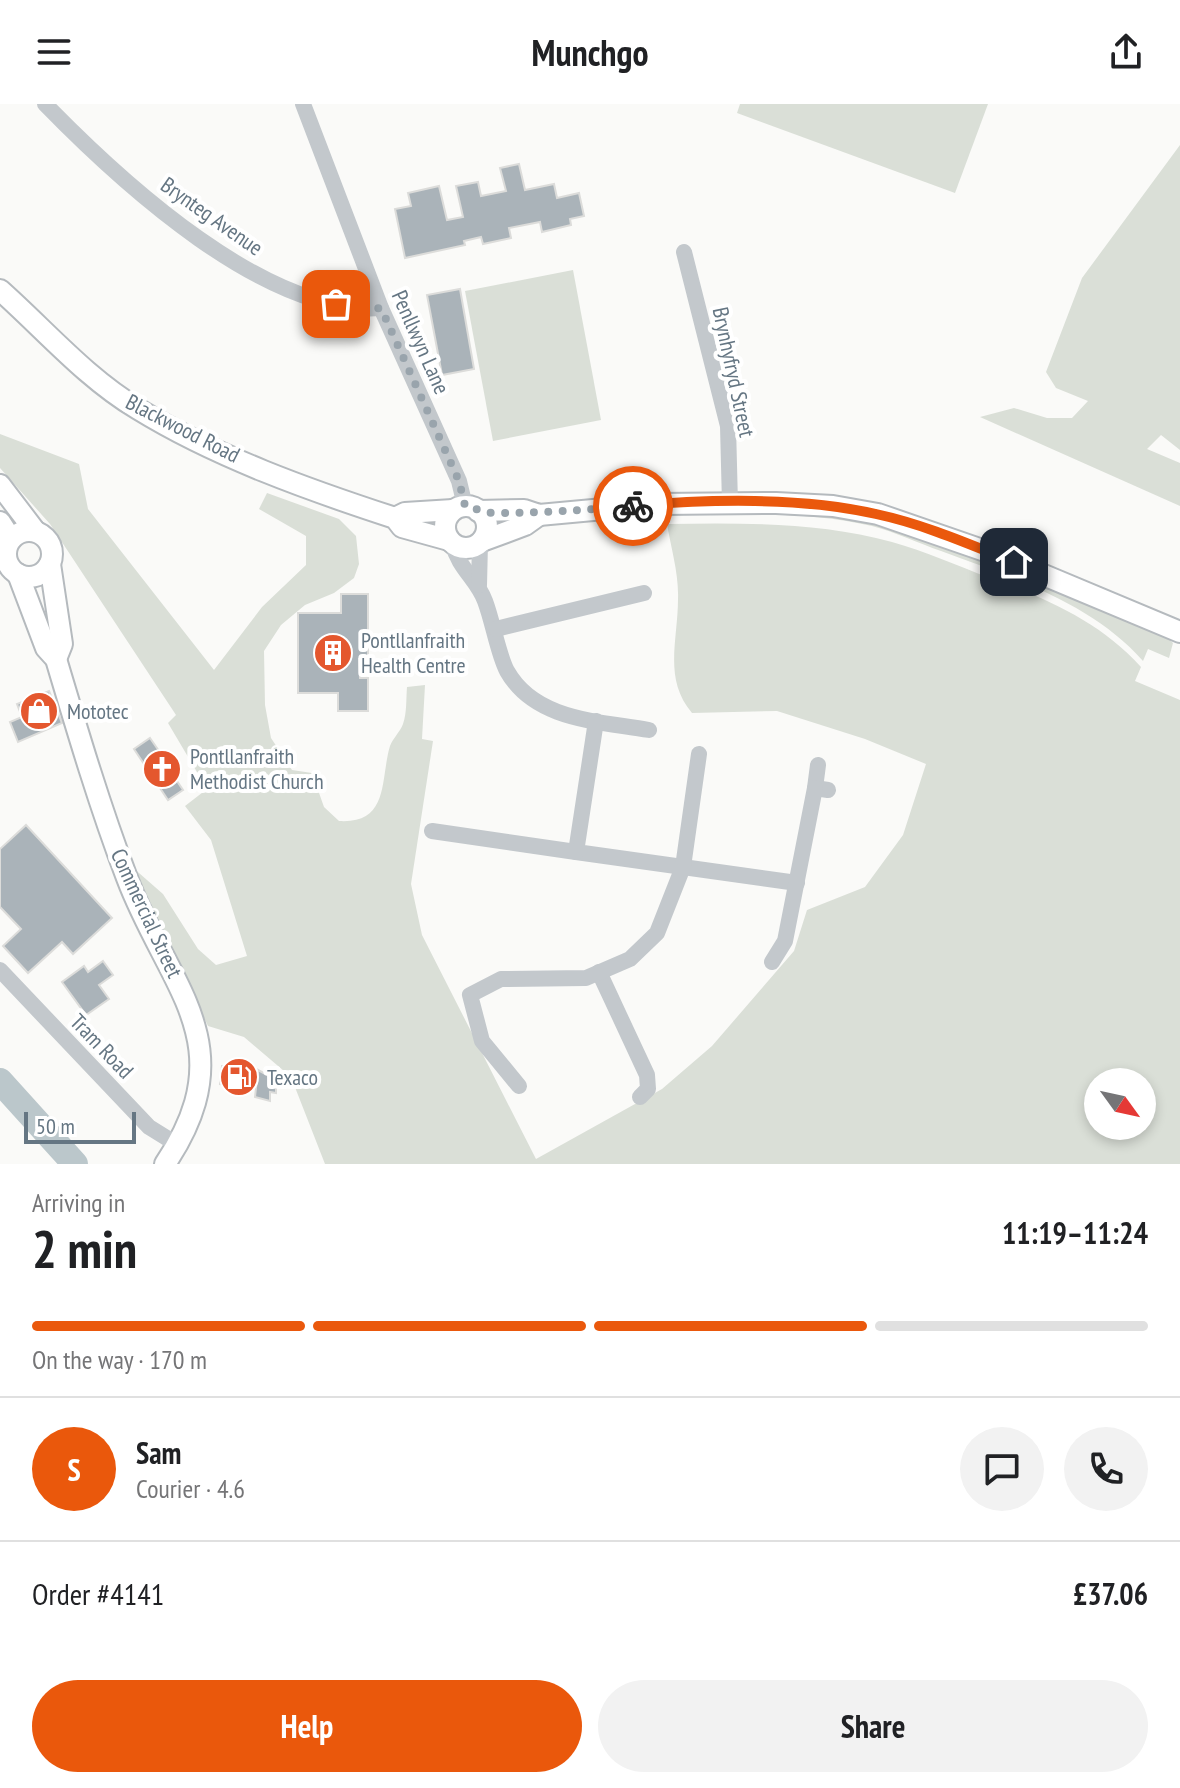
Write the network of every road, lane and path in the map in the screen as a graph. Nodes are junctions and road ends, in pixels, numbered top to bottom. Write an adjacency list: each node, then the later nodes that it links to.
1 (45, 104): 5 (street, Brynteg Avenue)
2 (303, 104): 5 (street, Penllwyn Lane)
3 (684, 252): 7 (street, Brynhyfryd Street)
4 (0, 290): 10 (main road, Blackwood Road)
5 (381, 308): 8 (street, Penllwyn Lane)
6 (0, 485): 12 (main road, Commercial Street)
7 (730, 504): 9 (main road); 20 (main road)
8 (466, 509): 9 (main road); 10 (main road); 13 (main road); 14 (main road)
9 (539, 515): 14 (main road)
10 (395, 518): 13 (main road, Blackwood Road)
11 (5, 531): 12 (main road); 16 (main road)
12 (35, 531): 15 (main road, Commercial Street)
13 (451, 542): 14 (main road); 17 (street)
14 (481, 542): 17 (street)
15 (50, 564): 16 (main road); 21 (main road, Commercial Street)
16 (8, 567): 21 (main road, Commercial Street)
17 (479, 585): 19 (street)
18 (644, 593): 19 (street)
19 (496, 629): 22 (street)
20 (1180, 632)
21 (56, 659): 35 (main road, Commercial Street)
22 (596, 721): 23 (street); 27 (street)
23 (649, 730)
24 (699, 754): 28 (street)
25 (818, 765): 29 (street)
26 (432, 831): 27 (street)
27 (576, 852): 28 (street)
28 (683, 867): 29 (street); 32 (street)
29 (797, 883): 30 (street)
30 (772, 962)
31 (0, 970): 35 (street, Tram Road)
32 (599, 972): 33 (street); 34 (street)
33 (519, 1086)
34 (640, 1097)
35 (178, 1145): 36 (main road, Commercial Street)
36 (165, 1164)

